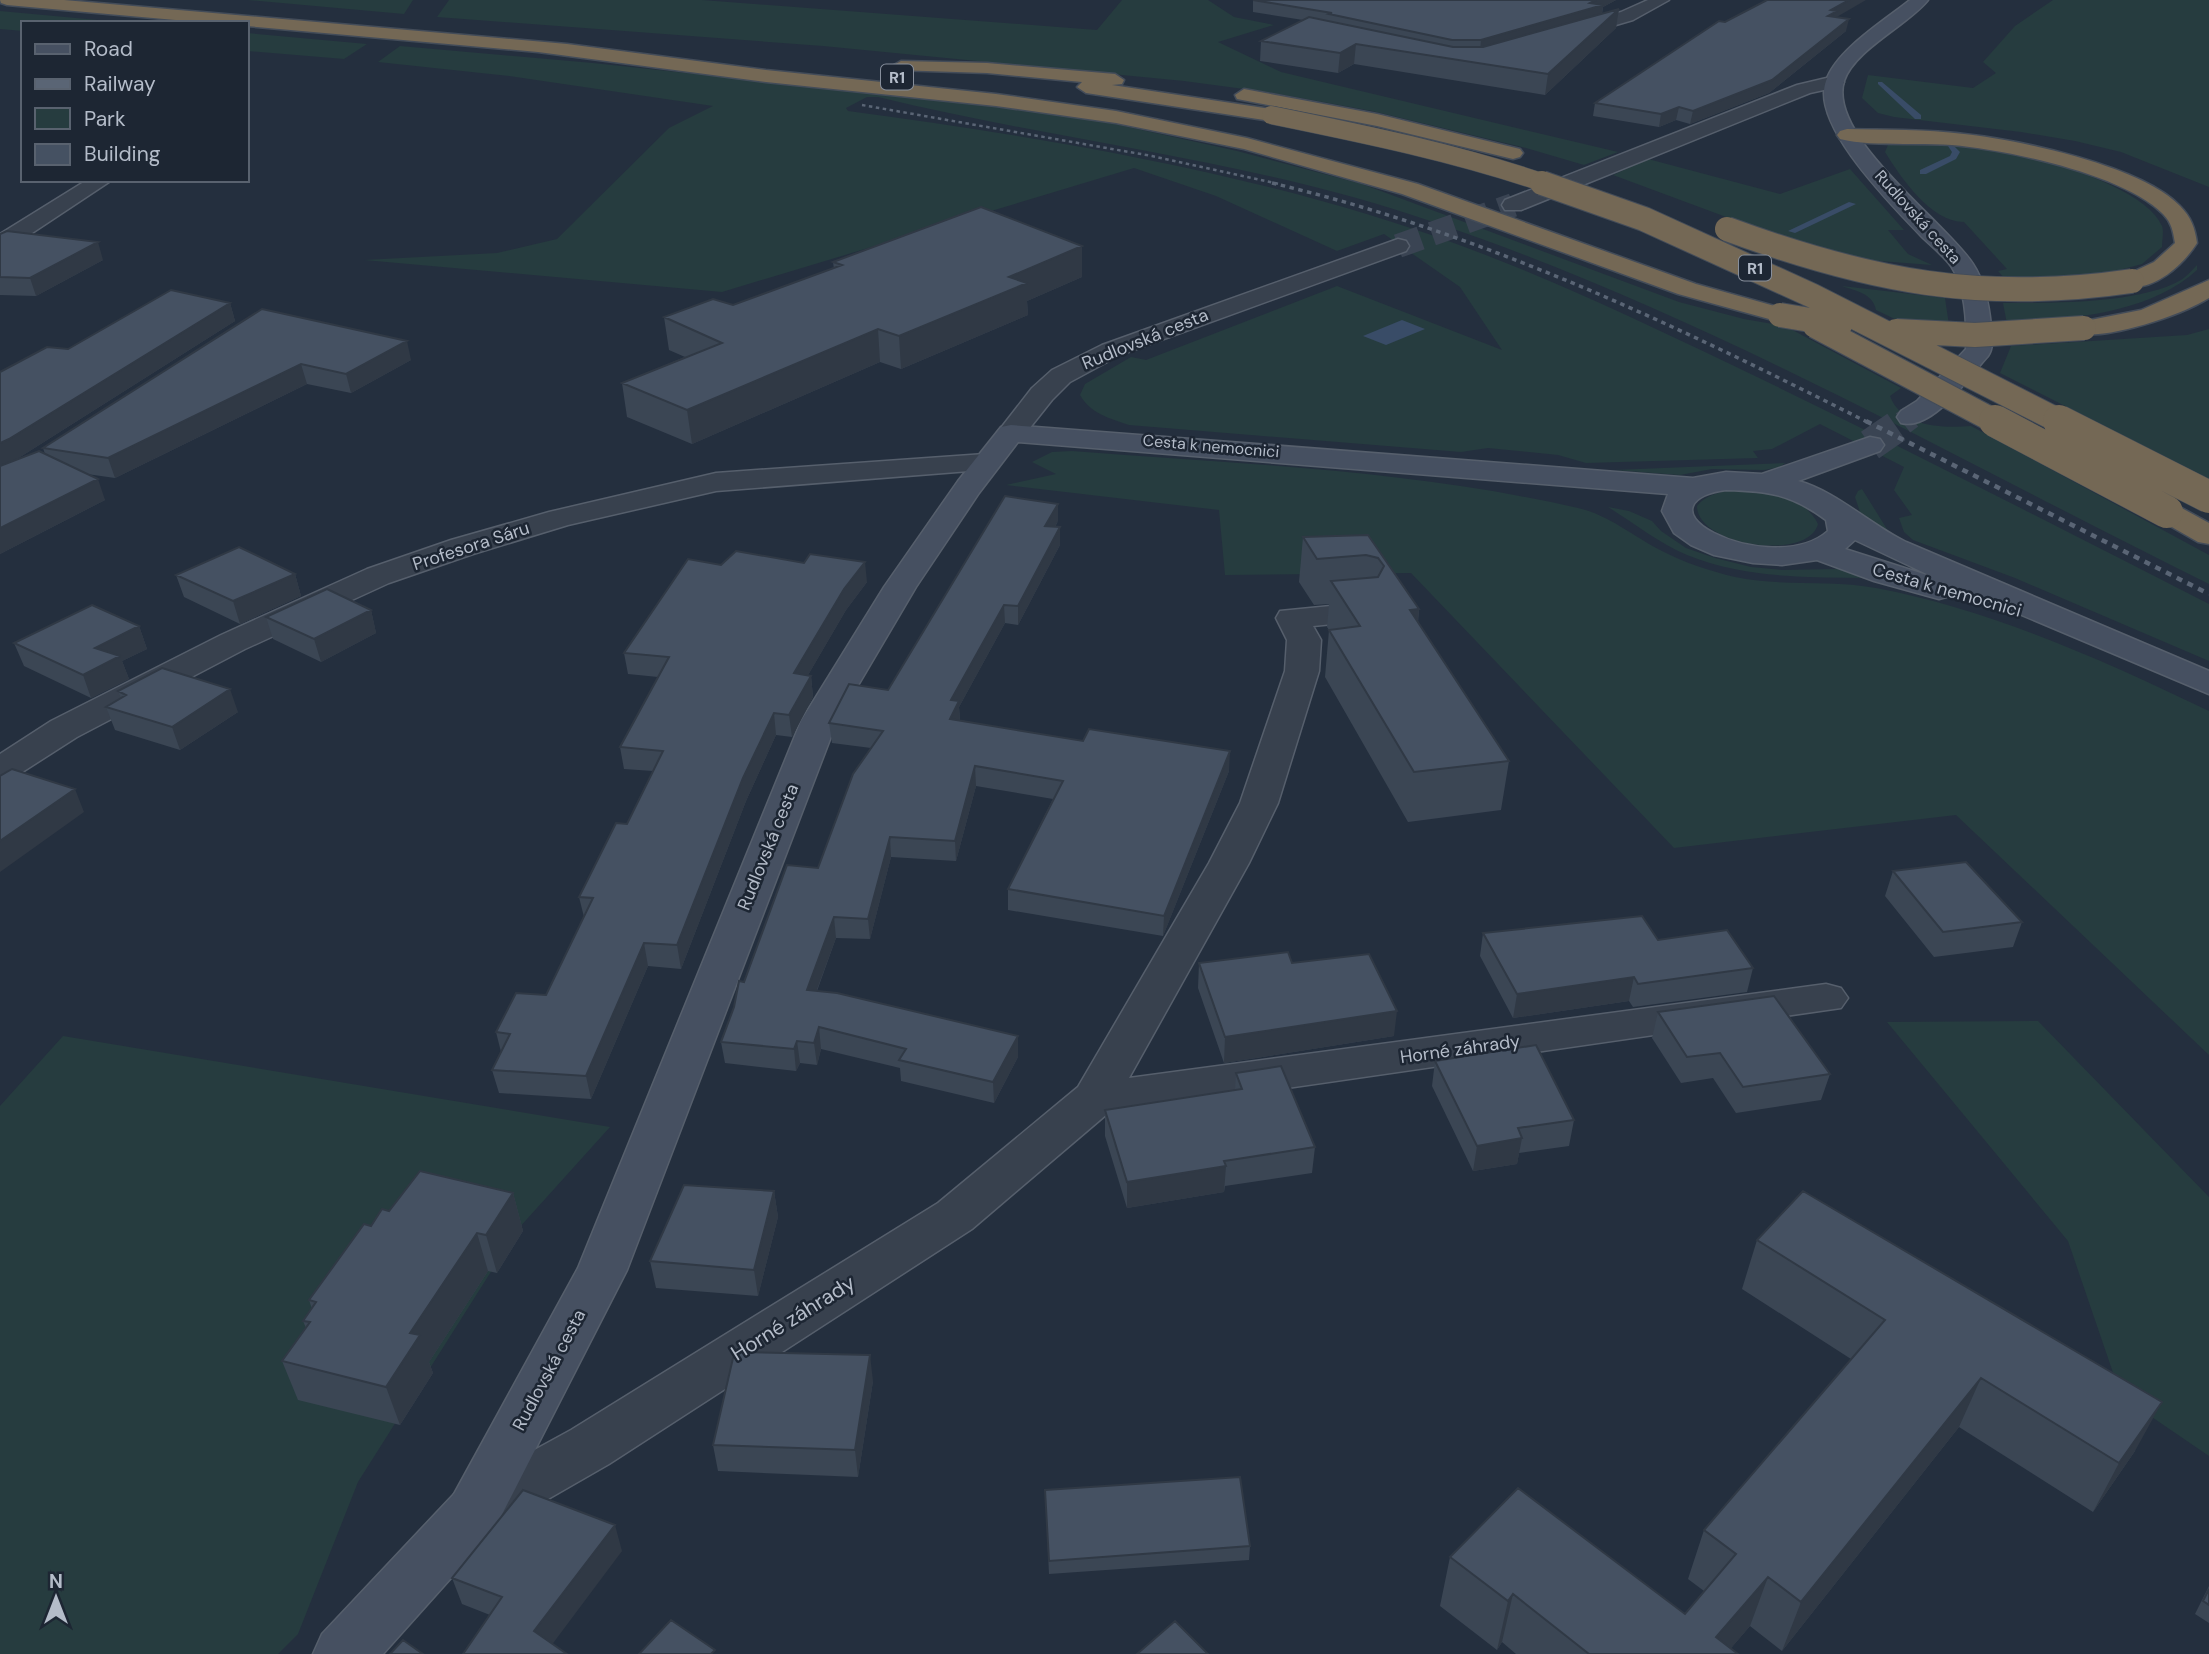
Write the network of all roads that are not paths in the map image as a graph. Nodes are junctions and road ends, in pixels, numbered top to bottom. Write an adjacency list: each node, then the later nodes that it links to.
1 (7, 0): 5 (highway, R1)
2 (123, 0): 8 (highway)
3 (1661, 0): 7 (street)
4 (1920, 0): 10 (street)
5 (245, 21)
6 (248, 21): 9 (highway, R1)
7 (1554, 38)
8 (667, 46)
9 (540, 47): 11 (highway, R1); 22 (highway, bridge)
10 (1835, 82): 12 (street, Rudlovská cesta); 14 (street)
11 (1261, 121): 15 (highway, R1); 28 (highway, R1, bridge); 31 (highway, R1, bridge)
12 (1844, 129): 16 (highway); 17 (highway, bridge); 23 (street, Rudlovská cesta)
13 (99, 182): 19 (street)
14 (1513, 205)
15 (1679, 211)
16 (2199, 214)
17 (1703, 220)
18 (0, 227): 19 (street)
19 (29, 227): 20 (street)
20 (0, 244)
21 (1398, 246): 24 (street, Rudlovská cesta)
22 (2209, 286)
23 (1912, 417)
24 (998, 448): 25 (street, Cesta k nemocnici); 36 (street, Profesora Sáru); 39 (street, Rudlovská cesta)
25 (1410, 463): 27 (street, Cesta k nemocnici); 30 (street, Cesta k nemocnici)
26 (1768, 482): 27 (street, Cesta k nemocnici); 29 (street, Cesta k nemocnici); 29 (street)
27 (1696, 487): 30 (street)
28 (2209, 497)
29 (1834, 510): 32 (street); 34 (street, Cesta k nemocnici)
30 (1678, 513): 32 (street, Cesta k nemocnici)
31 (2209, 534)
32 (1821, 551): 34 (street, Cesta k nemocnici)
33 (1361, 613): 38 (street, Horné záhrady)
34 (2075, 625): 35 (street, Cesta k nemocnici)
35 (2209, 684)
36 (0, 770)
37 (1826, 998): 38 (street, Horné záhrady)
38 (1094, 1099): 39 (street, Horné záhrady)
39 (474, 1512): 40 (street, Rudlovská cesta)
40 (343, 1654)

